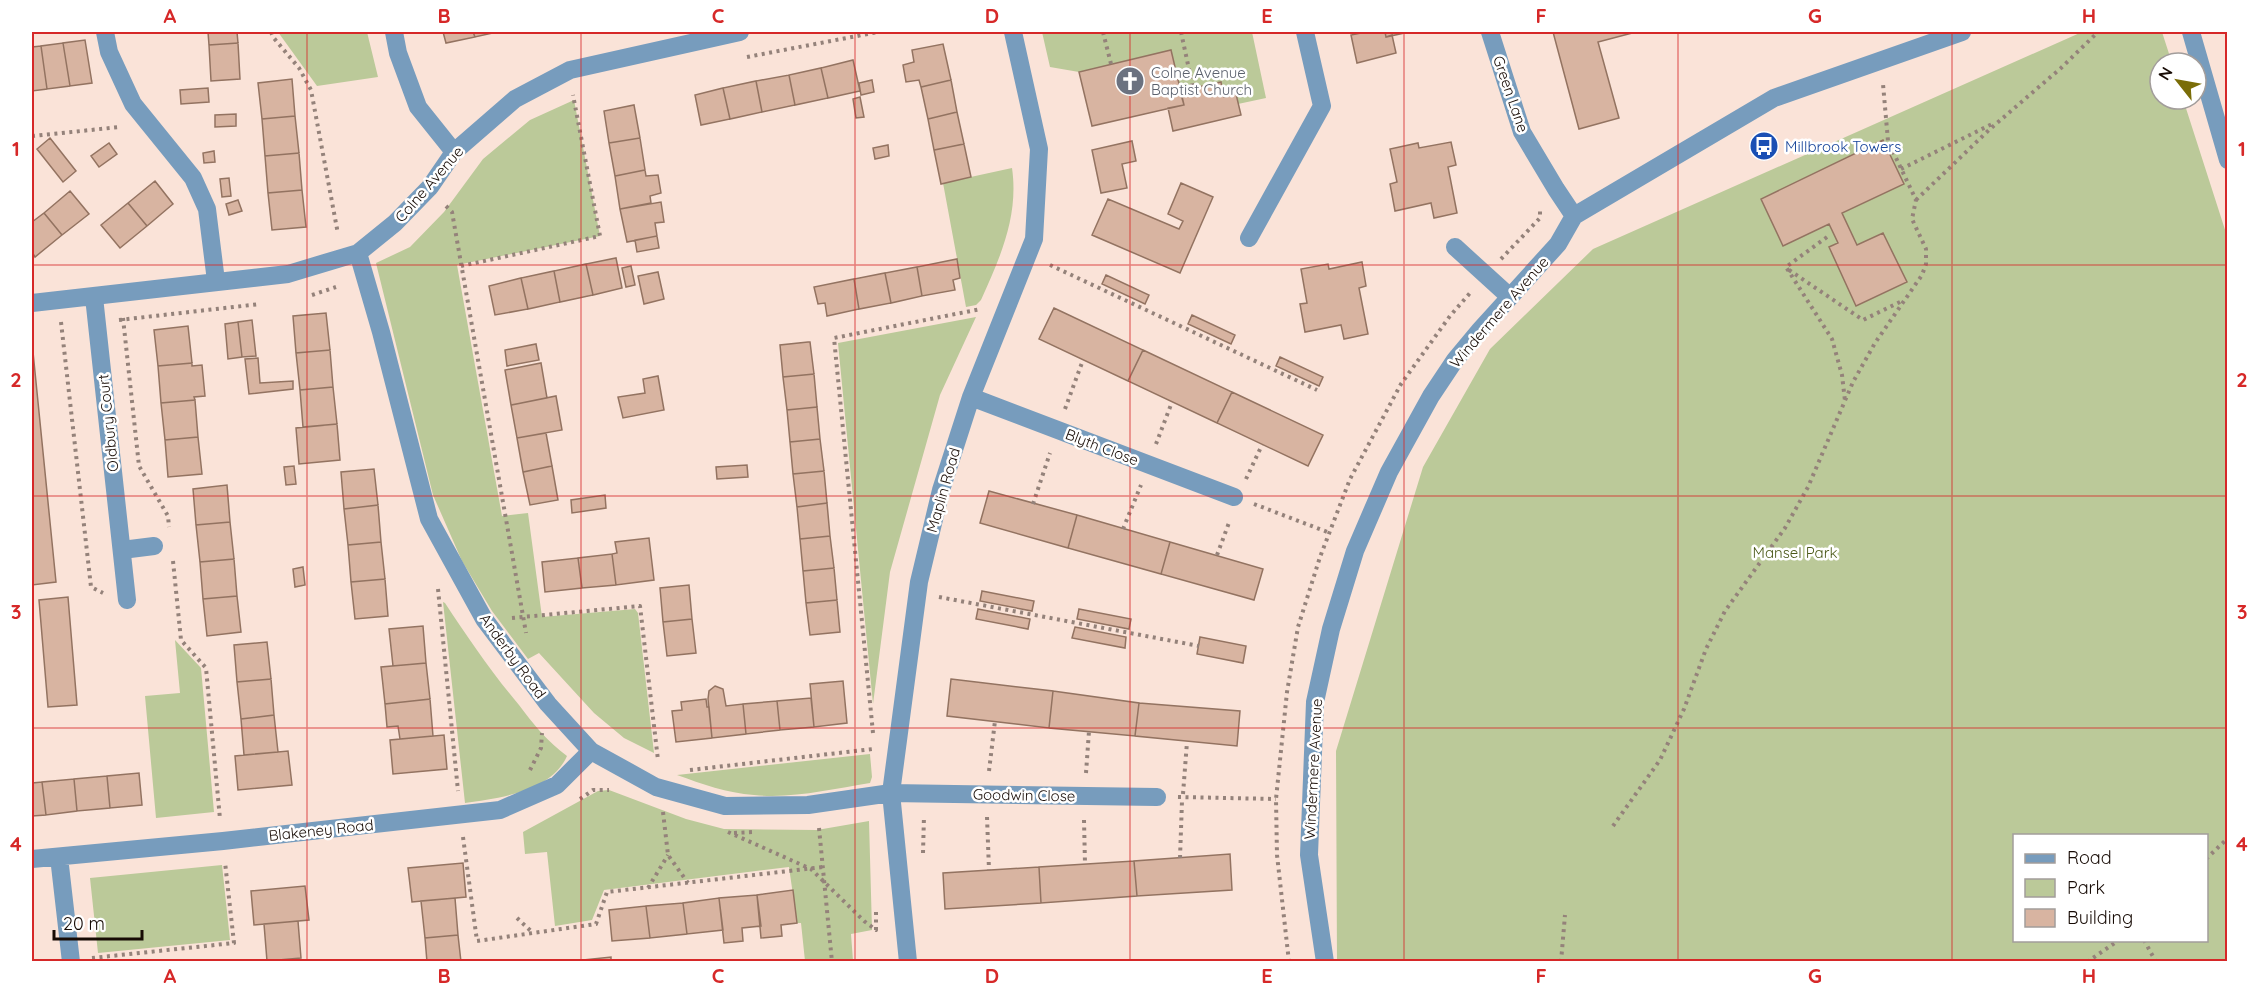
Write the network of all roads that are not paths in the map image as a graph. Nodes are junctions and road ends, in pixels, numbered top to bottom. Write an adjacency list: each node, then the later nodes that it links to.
1 (105, 32): 15 (street)
2 (394, 32): 9 (street)
3 (740, 32): 9 (street, Colne Avenue)
4 (1013, 32): 19 (street, Maplin Road)
5 (1305, 32): 12 (street)
6 (1490, 32): 11 (street, Green Lane)
7 (1962, 32): 11 (street, Windermere Avenue)
8 (2191, 32): 10 (street)
9 (454, 152): 14 (street, Colne Avenue)
10 (2228, 160)
11 (1574, 216): 17 (street, Windermere Avenue)
12 (1249, 238)
13 (1455, 247): 17 (street)
14 (350, 255): 15 (street, Colne Avenue); 24 (street, Anderby Road)
15 (216, 281): 16 (street, Colne Avenue)
16 (94, 297): 18 (street, Colne Avenue); 22 (street, Oldbury Court)
17 (1510, 297): 31 (street, Windermere Avenue)
18 (32, 303)
19 (971, 397): 20 (street, Blyth Close); 25 (street, Maplin Road)
20 (1234, 497)
21 (154, 546): 22 (street)
22 (122, 550): 23 (street, Oldbury Court)
23 (127, 600)
24 (591, 751): 25 (street, Anderby Road); 27 (street, Blakeney Road)
25 (891, 793): 26 (street, Goodwin Close); 30 (street, Maplin Road)
26 (1157, 797)
27 (59, 857): 28 (street, Blakeney Road); 29 (street)
28 (32, 859)
29 (71, 961)
30 (908, 962)
31 (1325, 962)

